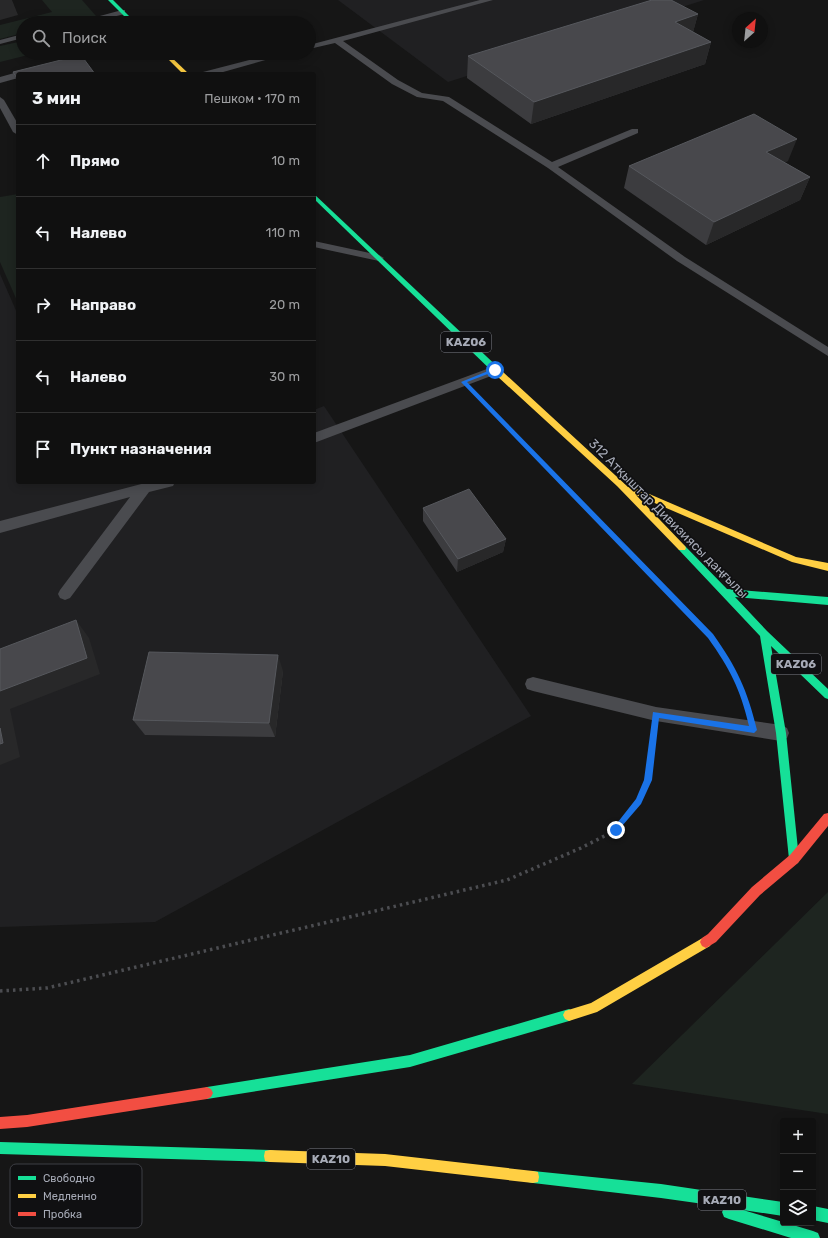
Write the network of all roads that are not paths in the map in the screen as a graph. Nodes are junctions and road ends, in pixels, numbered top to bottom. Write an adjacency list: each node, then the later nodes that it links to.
1 (110, 0): 3 (main road)
2 (489, 0): 7 (lane)
3 (122, 12): 4 (lane); 5 (main road)
4 (106, 16)
5 (126, 16)
6 (16, 38): 8 (lane)
7 (338, 40): 9 (lane); 21 (lane)
8 (0, 42)
9 (316, 45)
10 (71, 60): 13 (lane)
11 (171, 60): 14 (main road)
12 (259, 60): 15 (lane)
13 (50, 66)
14 (184, 72)
15 (214, 72)
16 (16, 76): 17 (lane)
17 (0, 80)
18 (0, 100): 19 (lane)
19 (16, 128)
20 (635, 131): 21 (lane)
21 (551, 166): 25 (lane)
22 (316, 198): 24 (main road, 312 Атқыштар Дивизиясы даңғылы / KАZ06)
23 (316, 244): 24 (lane)
24 (379, 258): 26 (main road, 312 Атқыштар Дивизиясы даңғылы / KАZ06)
25 (828, 352)
26 (495, 370): 27 (lane); 29 (main road, 312 Атқыштар Дивизиясы даңғылы / KАZ06)
27 (316, 437)
28 (160, 484): 30 (lane)
29 (620, 484): 32 (main road); 33 (main road, 312 Атқыштар Дивизиясы даңғылы / KАZ06)
30 (144, 488): 31 (lane); 34 (lane)
31 (0, 527)
32 (828, 567)
33 (727, 593): 35 (main road); 36 (main road, 312 Атқыштар Дивизиясы даңғылы / KАZ06)
34 (65, 594)
35 (828, 601)
36 (764, 634): 38 (main road, 312 Атқыштар Дивизиясы даңғылы / KАZ06); 39 (main road)
37 (533, 684): 39 (lane)
38 (828, 695)
39 (781, 733): 41 (main road)
40 (828, 818): 41 (main road)
41 (794, 859): 42 (main road)
42 (0, 1123)
43 (0, 1148): 44 (main road, KAZ10)
44 (661, 1191): 45 (main road, KAZ10); 48 (main road)
45 (780, 1209)
46 (816, 1214): 47 (main road)
47 (828, 1216)
48 (813, 1238)

